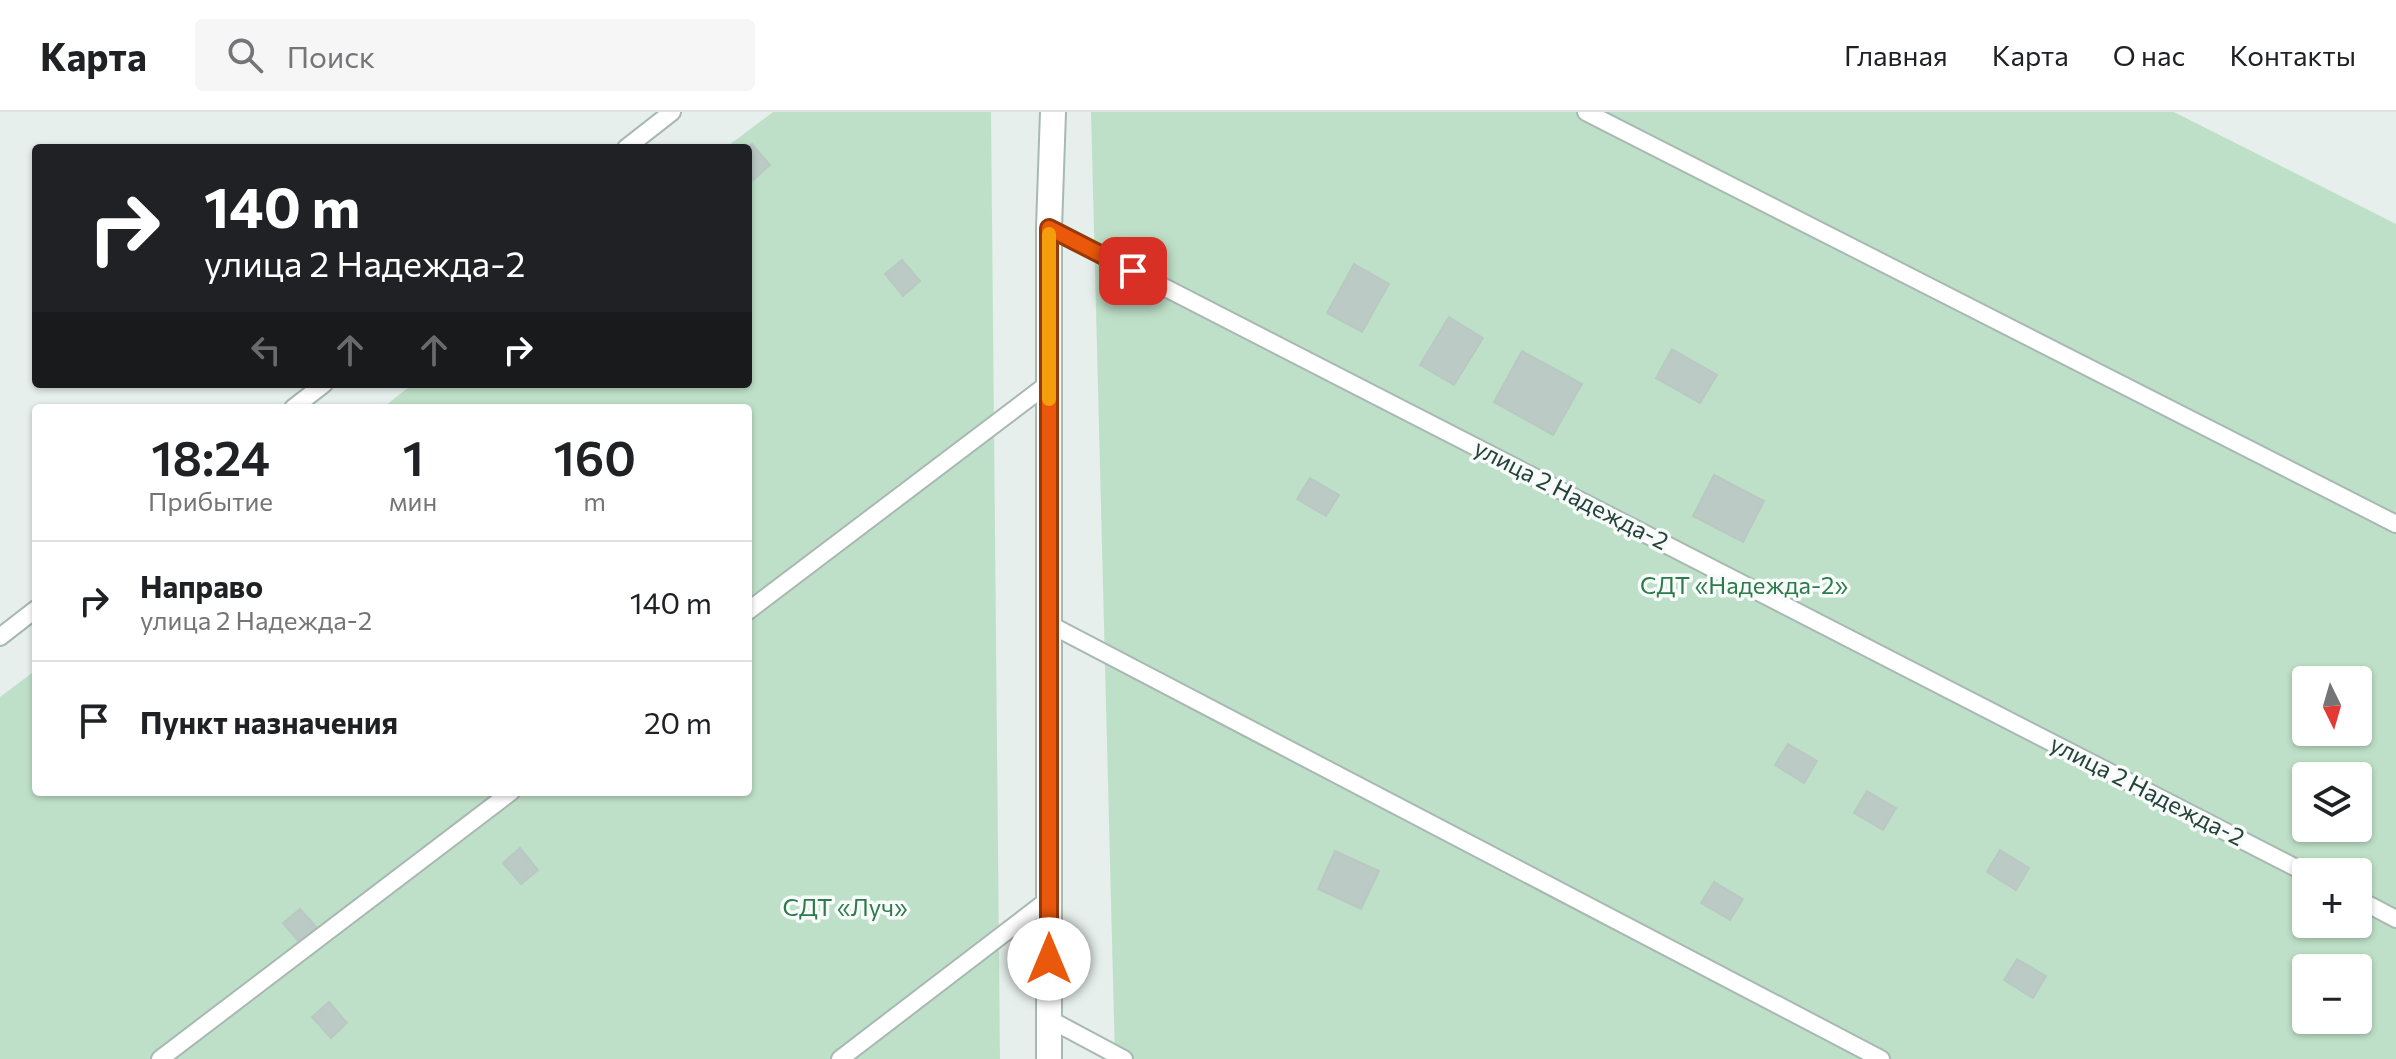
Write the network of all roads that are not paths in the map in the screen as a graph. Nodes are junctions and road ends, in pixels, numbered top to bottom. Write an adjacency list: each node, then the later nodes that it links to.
1 (672, 112): 4 (lane)
2 (1053, 112): 5 (street)
3 (1586, 112): 9 (lane)
4 (631, 144)
5 (1049, 228): 6 (street); 15 (lane, улица 2 Надежда-2)
6 (1049, 383): 10 (lane); 12 (street)
7 (319, 388): 8 (lane)
8 (298, 404)
9 (2396, 524)
10 (752, 608)
11 (32, 612): 13 (lane)
12 (1049, 624): 16 (street); 24 (lane)
13 (0, 637)
14 (506, 796): 20 (lane)
15 (2292, 866)
16 (1049, 899): 19 (street); 21 (lane)
17 (2372, 906): 18 (lane)
18 (2396, 919)
19 (1049, 1019): 22 (street); 23 (lane)
20 (160, 1059)
21 (840, 1059)
22 (1049, 1059)
23 (1124, 1059)
24 (1881, 1059)

